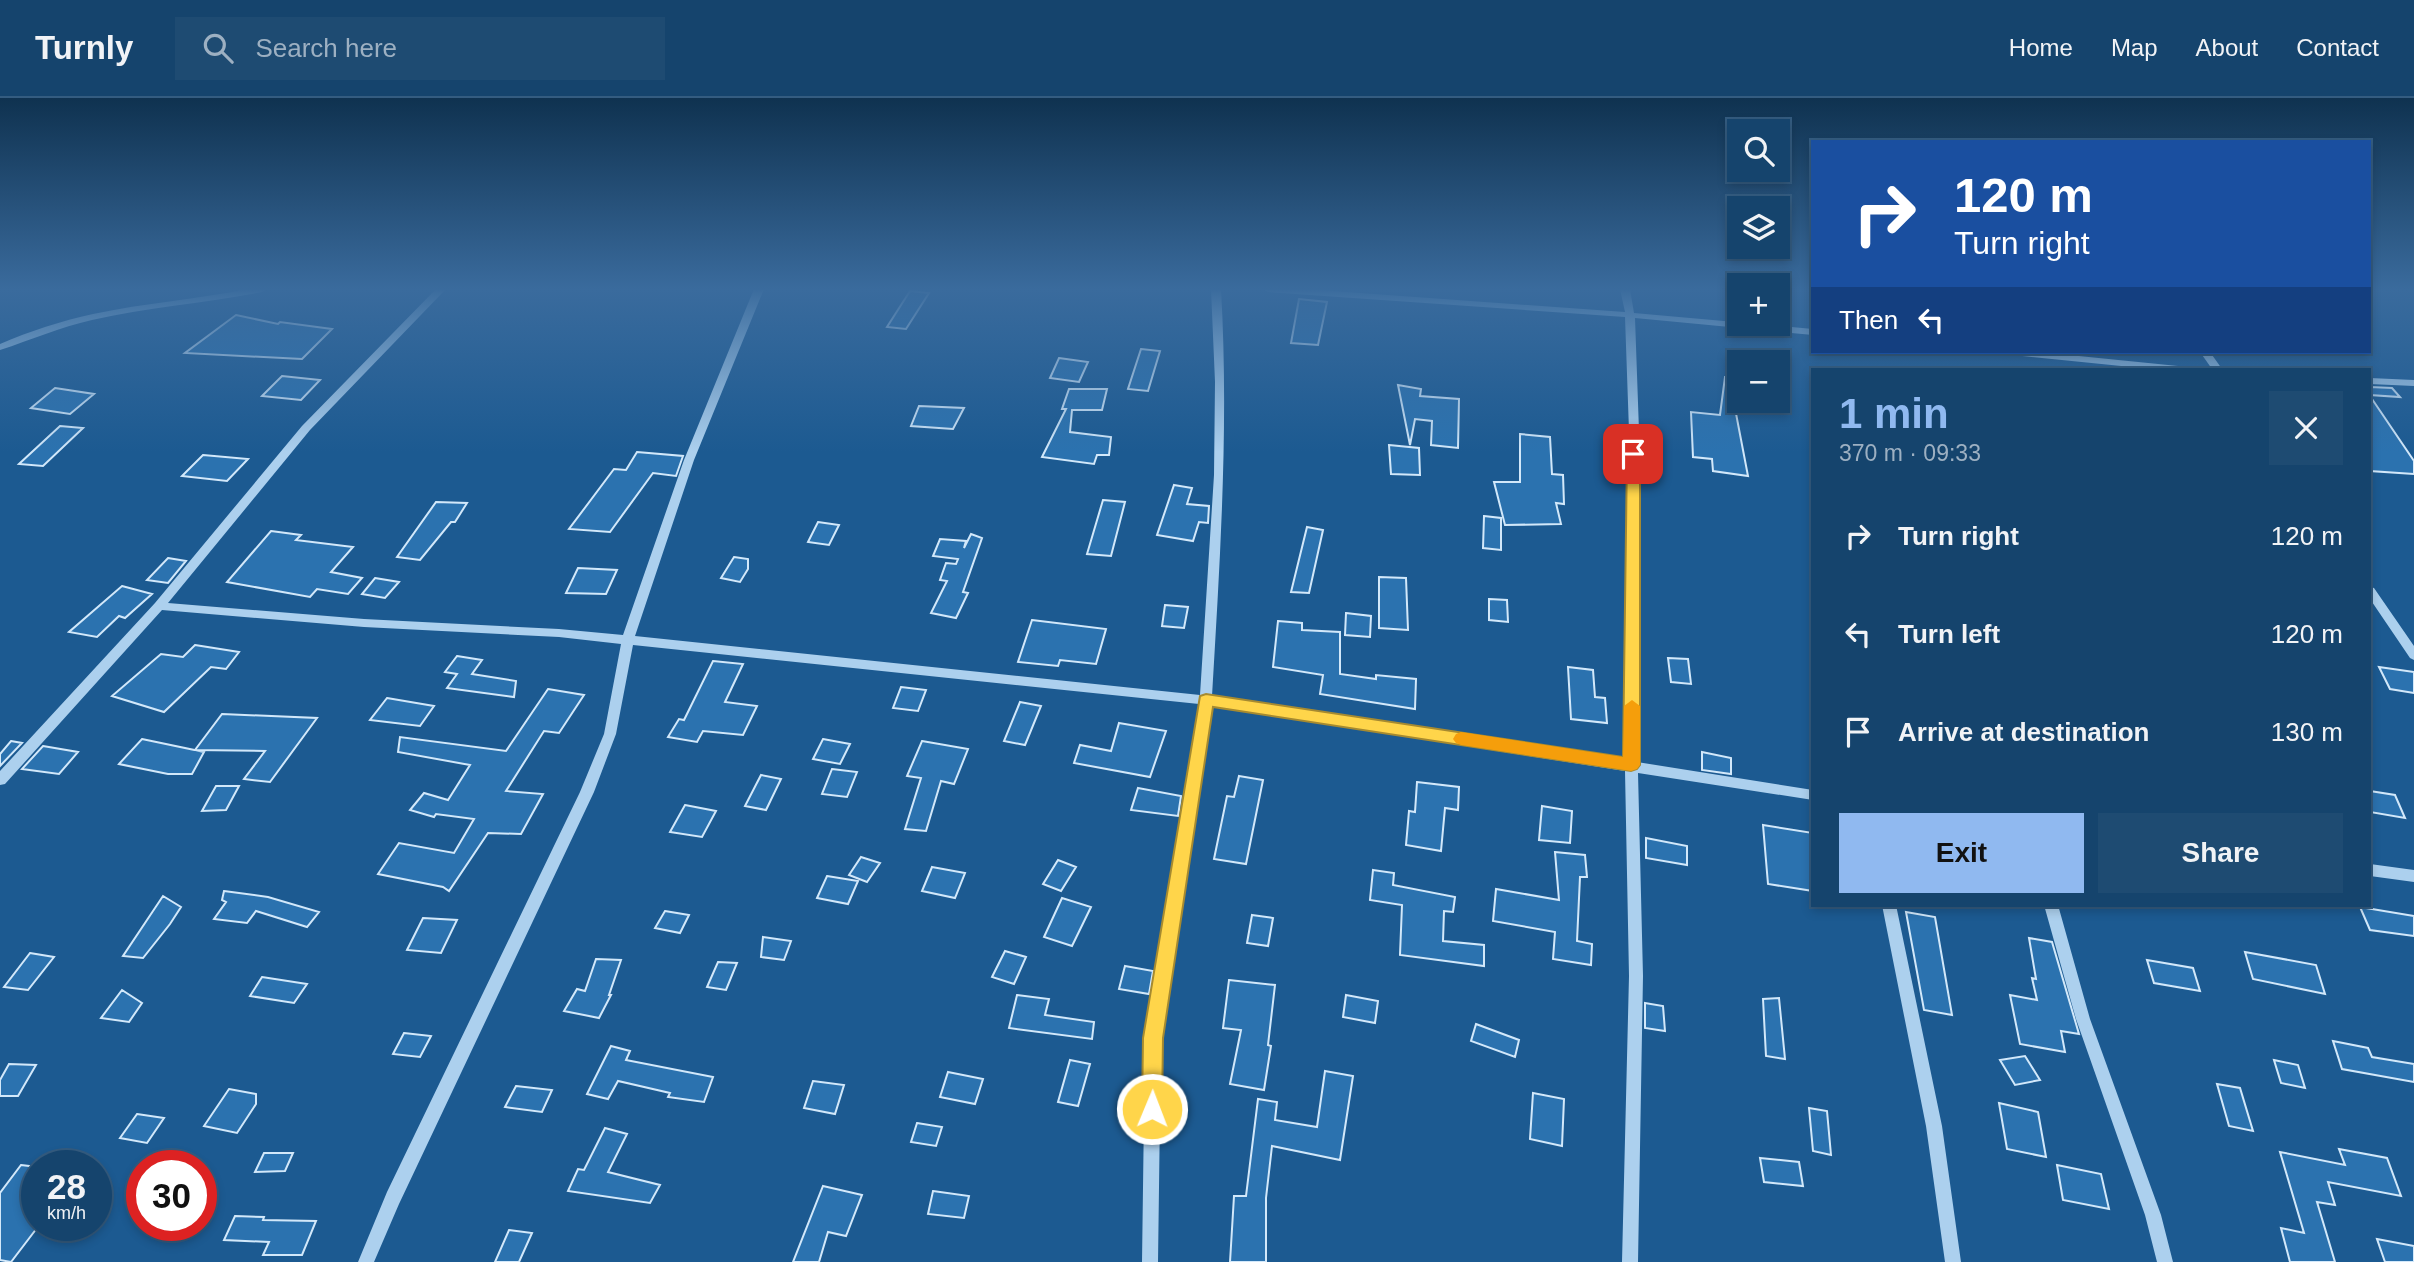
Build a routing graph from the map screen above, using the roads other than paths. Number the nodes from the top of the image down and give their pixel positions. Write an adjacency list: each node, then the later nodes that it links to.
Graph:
1 (388, 343): 10 (street)
2 (737, 343): 11 (street)
3 (1218, 343): 13 (street)
4 (1631, 343): 14 (street)
5 (2032, 354): 6 (street)
6 (2168, 368)
7 (2371, 381): 8 (street)
8 (2414, 383)
9 (2371, 592): 12 (street)
10 (159, 606): 11 (street); 15 (street)
11 (628, 639): 13 (street); 21 (street)
12 (2414, 655)
13 (1206, 700): 14 (street); 22 (street)
14 (1631, 765): 16 (street); 23 (street)
15 (0, 780)
16 (1811, 795)
17 (2371, 870): 18 (street)
18 (2414, 876)
19 (1889, 907): 24 (street)
20 (2053, 907): 25 (street)
21 (366, 1262)
22 (1150, 1262)
23 (1630, 1262)
24 (1953, 1262)
25 (2165, 1262)

